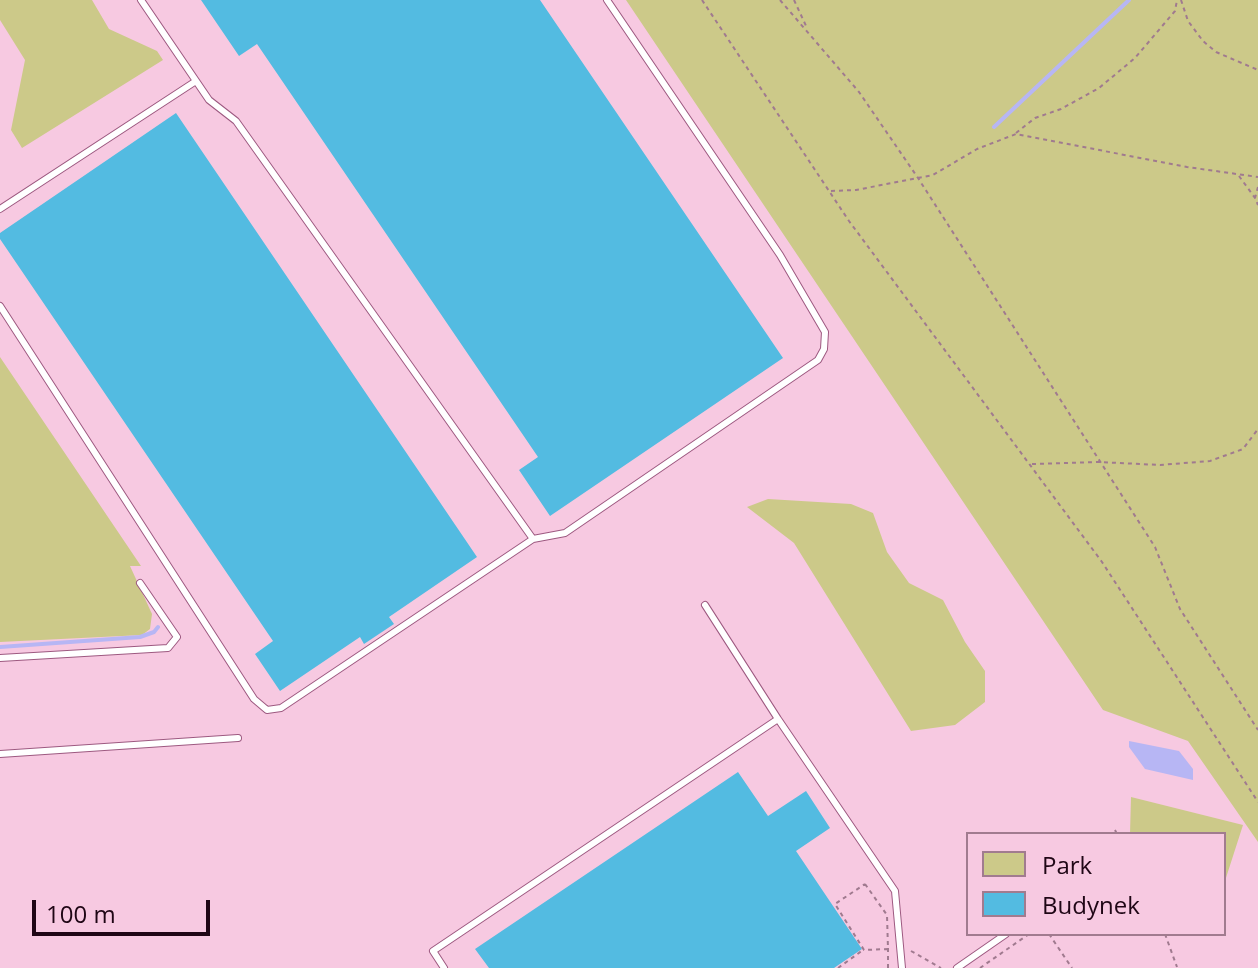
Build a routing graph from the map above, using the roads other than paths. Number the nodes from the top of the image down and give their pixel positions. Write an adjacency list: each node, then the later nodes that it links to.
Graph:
1 (141, 0): 3 (lane)
2 (607, 0): 6 (lane)
3 (196, 81): 4 (lane); 6 (lane)
4 (0, 209)
5 (0, 306): 6 (lane)
6 (533, 539)
7 (140, 583): 9 (lane)
8 (705, 605): 10 (lane)
9 (0, 658)
10 (778, 719): 14 (lane); 15 (lane)
11 (238, 738): 12 (lane)
12 (0, 754)
13 (1003, 936): 16 (lane)
14 (444, 968)
15 (902, 968)
16 (957, 968)

